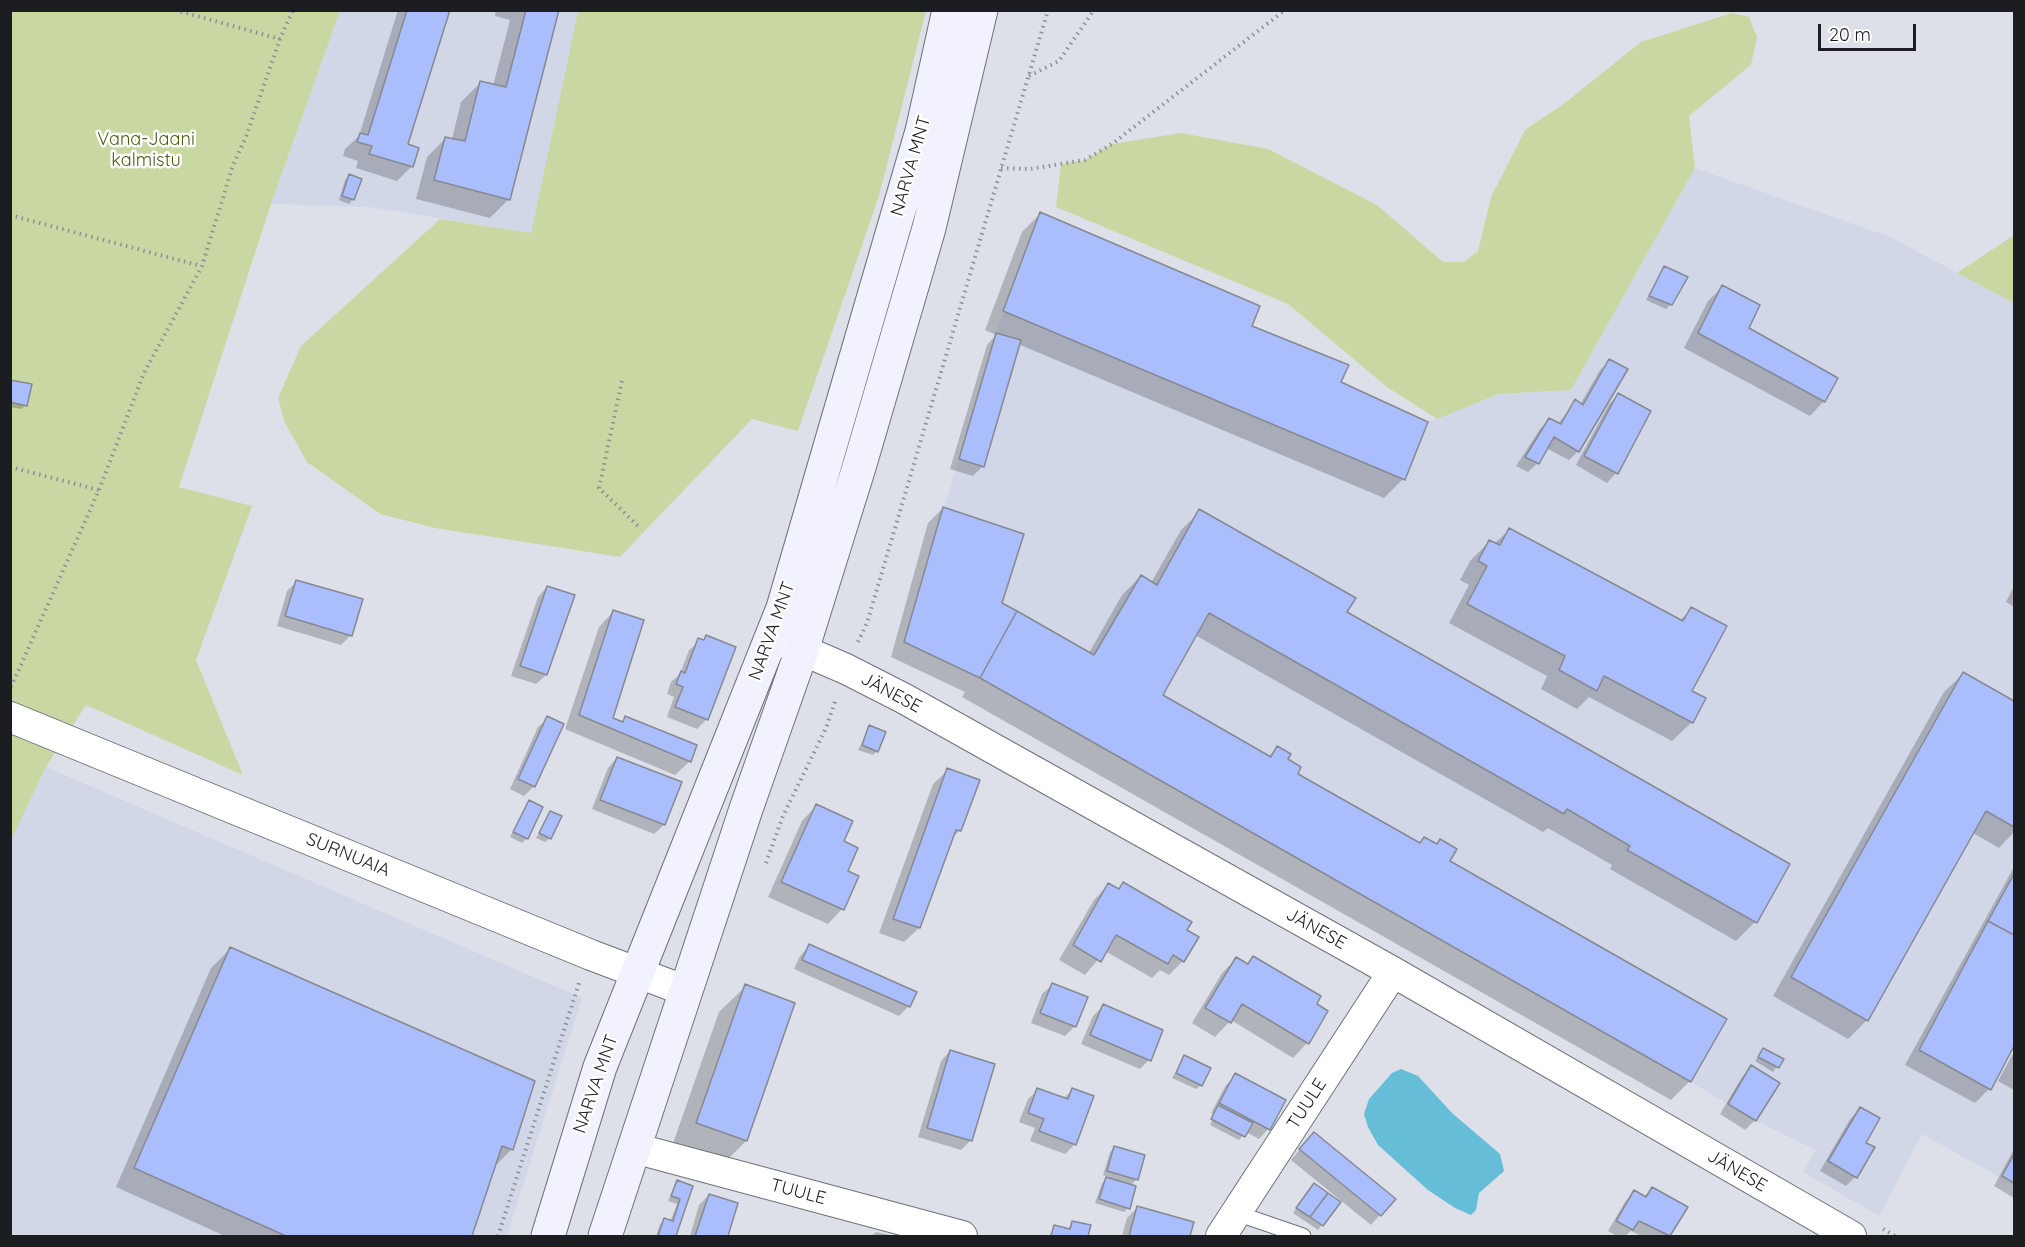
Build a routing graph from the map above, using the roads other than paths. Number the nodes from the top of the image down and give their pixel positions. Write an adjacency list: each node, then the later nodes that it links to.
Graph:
1 (949, 10): 3 (main road, NARVA MNT)
2 (981, 10): 4 (main road, NARVA MNT)
3 (772, 637): 4 (street, JÄNESE); 7 (main road, NARVA MNT)
4 (802, 650): 6 (street, JÄNESE); 8 (main road, NARVA MNT)
5 (10, 717): 7 (street, SURNUAIA)
6 (1393, 972): 10 (street, TUULE); 15 (street, JÄNESE)
7 (636, 973): 8 (street, SURNUAIA); 11 (main road, NARVA MNT)
8 (686, 991): 9 (main road, NARVA MNT)
9 (634, 1148): 12 (main road, NARVA MNT); 13 (street, TUULE)
10 (1228, 1225): 14 (lane)
11 (548, 1236)
12 (605, 1236)
13 (962, 1236)
14 (1303, 1236)
15 (1851, 1236)

